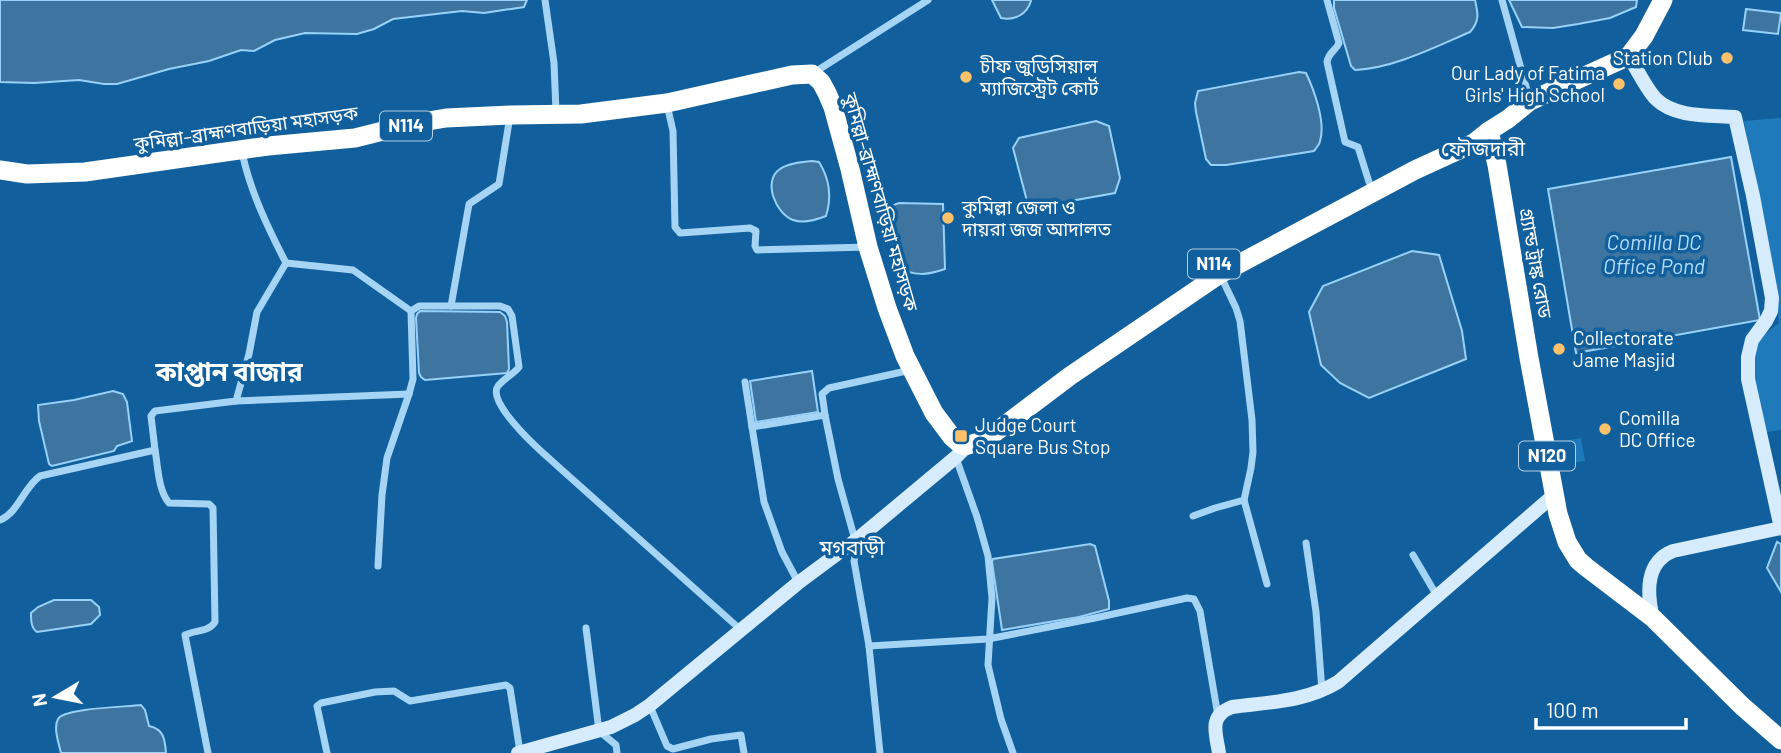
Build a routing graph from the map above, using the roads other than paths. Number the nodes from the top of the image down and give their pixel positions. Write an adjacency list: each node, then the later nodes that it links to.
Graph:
1 (545, 0): 11 (street)
2 (929, 0): 7 (street)
3 (1327, 0): 15 (street)
4 (1502, 0): 8 (street)
5 (1663, 0): 6 (highway)
6 (1629, 56): 8 (highway); 33 (street)
7 (812, 74): 9 (highway, কুমিল্লা–ব্রাহ্মণবাড়িয়া মহাসড়ক / N114); 16 (highway, কুমিল্লা–ব্রাহ্মণবাড়িয়া মহাসড়ক)
8 (1530, 101): 12 (highway)
9 (667, 103): 11 (highway, কুমিল্লা–ব্রাহ্মণবাড়িয়া মহাসড়ক / N114); 16 (street)
10 (511, 115): 11 (highway, কুমিল্লা–ব্রাহ্মণবাড়িয়া মহাসড়ক / N114); 13 (highway, কুমিল্লা–ব্রাহ্মণবাড়িয়া মহাসড়ক / N114); 19 (street)
11 (556, 115)
12 (1489, 131): 15 (highway, N114); 18 (highway, N114); 29 (highway, গ্র্যান্ড ট্রাঙ্ক রোড / N120)
13 (241, 150): 14 (highway, কুমিল্লা–ব্রাহ্মণবাড়িয়া মহাসড়ক / N114); 17 (street)
14 (0, 170)
15 (1369, 182): 18 (highway, N114)
16 (868, 247): 21 (highway, কুমিল্লা–ব্রাহ্মণবাড়িয়া মহাসড়ক)
17 (286, 264): 20 (street); 24 (street)
18 (1217, 269): 28 (highway, N114); 30 (street)
19 (450, 306): 20 (street); 45 (street)
20 (411, 311): 23 (street)
21 (911, 369): 25 (street); 28 (highway, কুমিল্লা–ব্রাহ্মণবাড়িয়া মহাসড়ক)
22 (745, 382): 26 (street)
23 (409, 394): 24 (street); 39 (street)
24 (236, 401): 27 (street)
25 (825, 415): 26 (street); 34 (street)
26 (752, 426): 40 (street)
27 (155, 450): 32 (street); 54 (street)
28 (962, 451): 34 (street); 46 (street)
29 (1554, 495): 42 (street); 43 (highway, গ্র্যান্ড ট্রাঙ্ক রোড / N120)
30 (1244, 500): 31 (street); 41 (street)
31 (1193, 516)
32 (0, 520)
33 (1781, 528): 43 (street)
34 (857, 538): 36 (street); 38 (street)
35 (1306, 543): 48 (street)
36 (835, 555): 38 (street); 40 (street)
37 (1413, 555): 42 (street)
38 (854, 561): 47 (street)
39 (378, 566)
40 (798, 583): 45 (street)
41 (1267, 584)
42 (1437, 596): 48 (street)
43 (1653, 618): 52 (highway, গ্র্যান্ড ট্রাঙ্ক রোড / N120)
44 (586, 628): 51 (street)
45 (741, 629): 49 (street)
46 (988, 639): 47 (street); 50 (street); 59 (street)
47 (869, 646): 58 (street)
48 (1322, 691): 50 (street)
49 (650, 705): 51 (street); 57 (street)
50 (1218, 716): 60 (street)
51 (599, 731): 53 (street); 56 (street)
52 (1781, 740)
53 (519, 752): 55 (street)
54 (208, 753)
55 (327, 753)
56 (617, 753)
57 (744, 753)
58 (880, 753)
59 (1013, 753)
60 (1219, 753)

